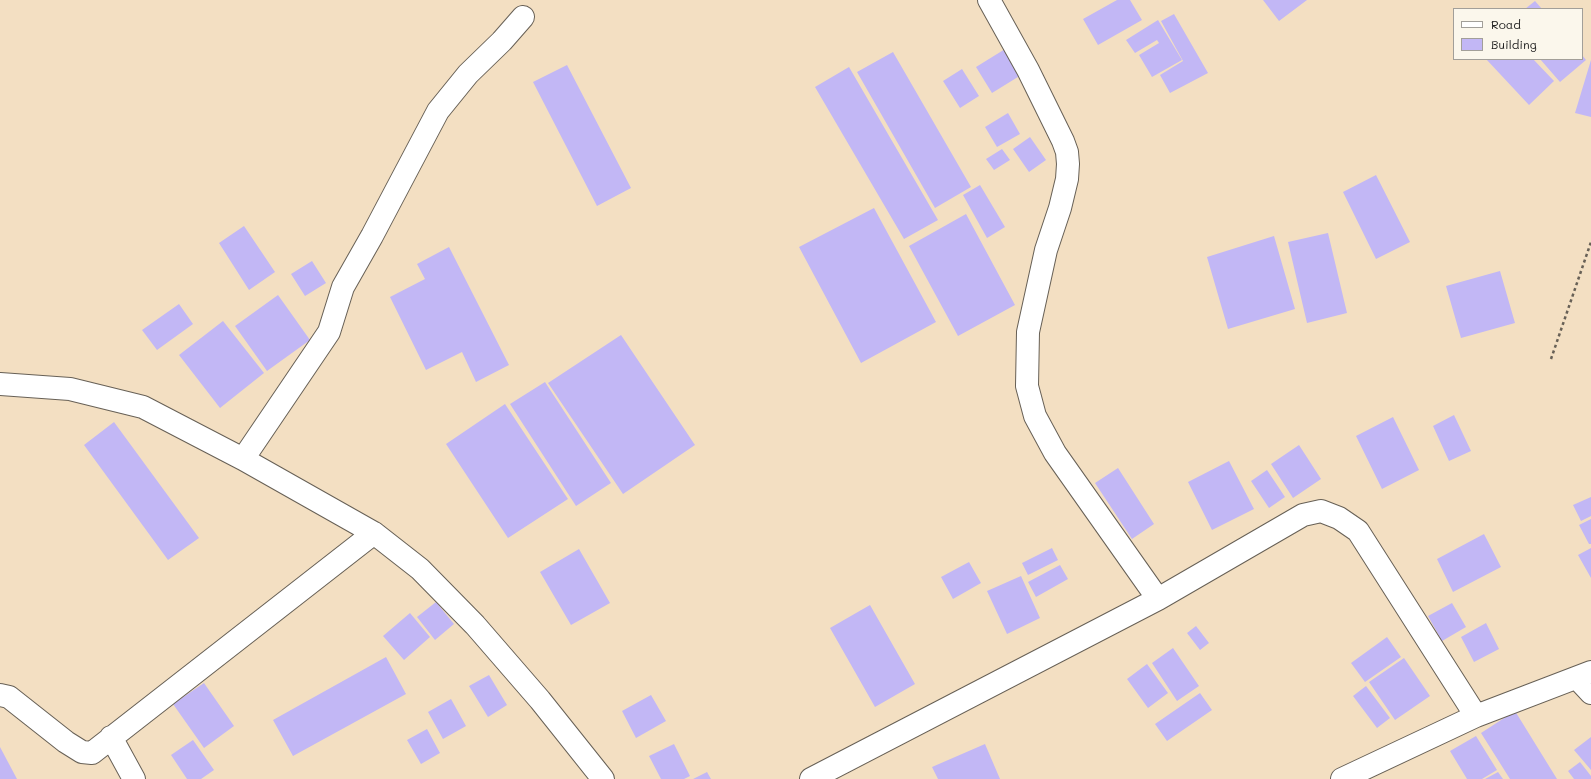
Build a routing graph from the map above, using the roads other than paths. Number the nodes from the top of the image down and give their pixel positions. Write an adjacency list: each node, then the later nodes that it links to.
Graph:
1 (989, 0): 6 (street)
2 (523, 16): 4 (street)
3 (0, 384): 4 (street)
4 (243, 459): 5 (street)
5 (374, 533): 10 (street); 12 (street)
6 (1158, 599): 9 (street); 13 (street)
7 (1586, 681): 9 (street)
8 (0, 695): 10 (street)
9 (1476, 716): 14 (street)
10 (112, 737): 11 (street)
11 (134, 779)
12 (603, 779)
13 (811, 779)
14 (1342, 779)

